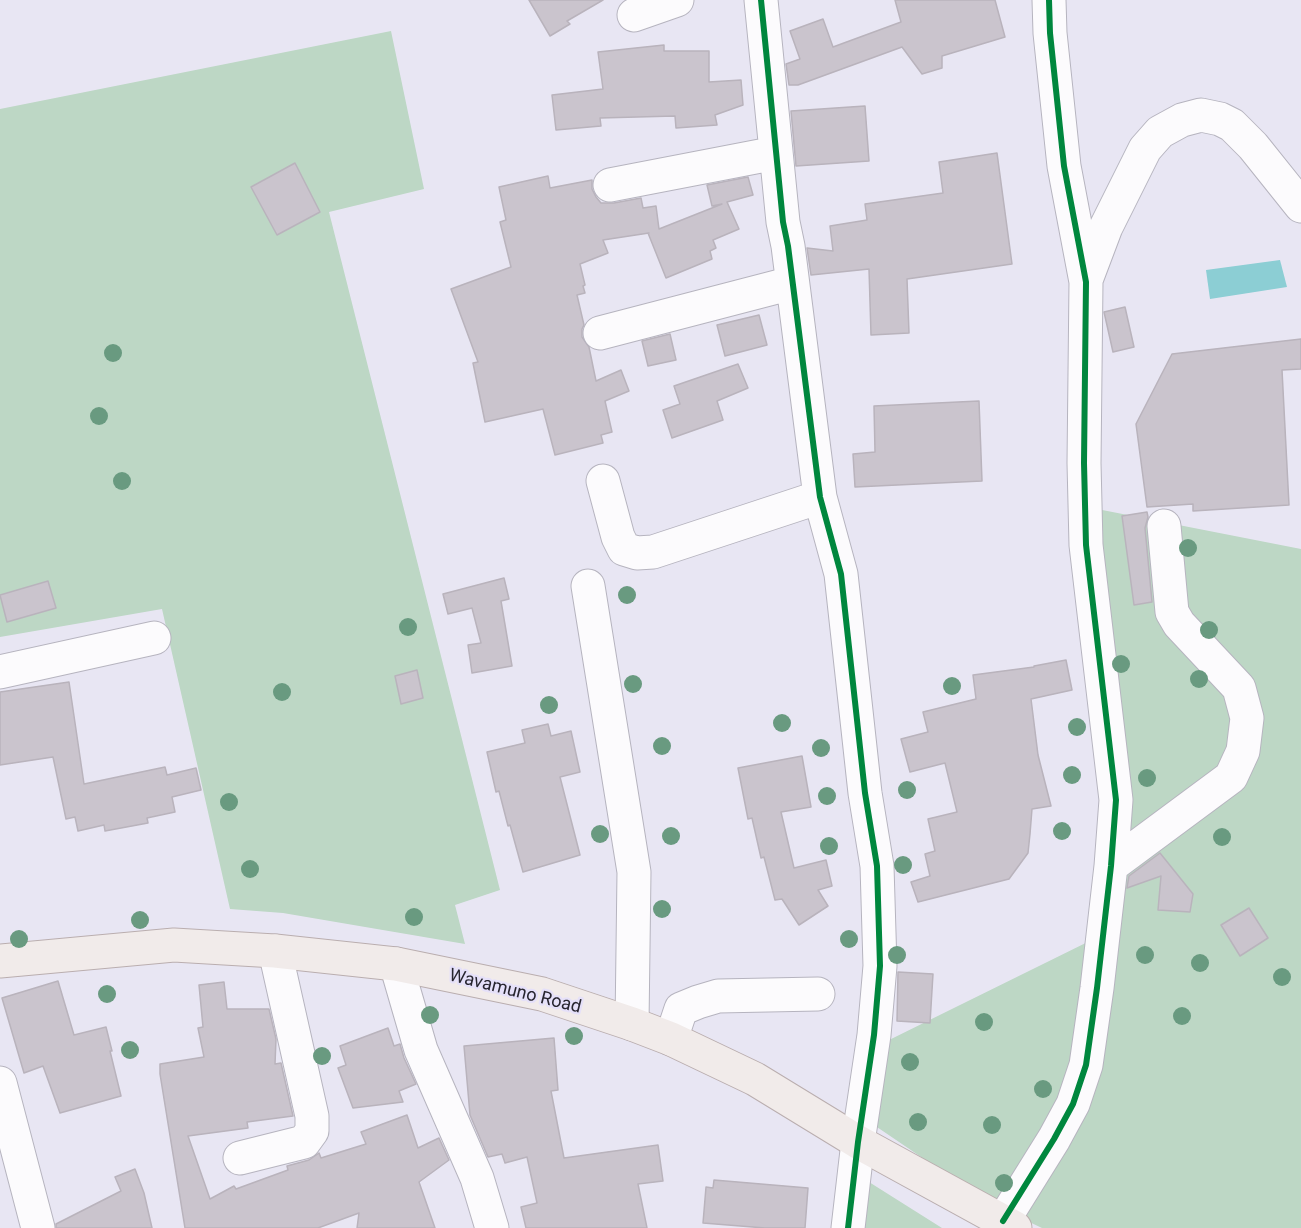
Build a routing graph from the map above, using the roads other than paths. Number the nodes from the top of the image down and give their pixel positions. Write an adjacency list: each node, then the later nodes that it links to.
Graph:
1 (761, 0): 5 (street)
2 (1049, 0): 8 (street)
3 (671, 1): 4 (street)
4 (634, 15)
5 (776, 153): 6 (street); 9 (street)
6 (609, 185)
7 (1301, 206): 8 (street)
8 (1086, 282): 17 (street)
9 (792, 283): 10 (street); 12 (street)
10 (600, 333)
11 (603, 481): 12 (street)
12 (820, 497): 25 (street)
13 (1164, 526): 17 (street)
14 (588, 586): 22 (street)
15 (154, 638): 16 (street)
16 (0, 672)
17 (1111, 866): 27 (street)
18 (275, 951): 19 (main road, Wavamuno Road); 20 (main road, Wavamuno Road); 26 (street)
19 (1, 956)
20 (396, 964): 22 (main road, Wavamuno Road); 29 (street)
21 (818, 994): 23 (street)
22 (632, 1024): 23 (main road, Wavamuno Road)
23 (671, 1040): 25 (main road, Wavamuno Road)
24 (0, 1083): 28 (street)
25 (858, 1142): 27 (main road, Wavamuno Road); 30 (street)
26 (240, 1158)
27 (1009, 1225)
28 (38, 1228)
29 (492, 1228)
30 (848, 1228)

